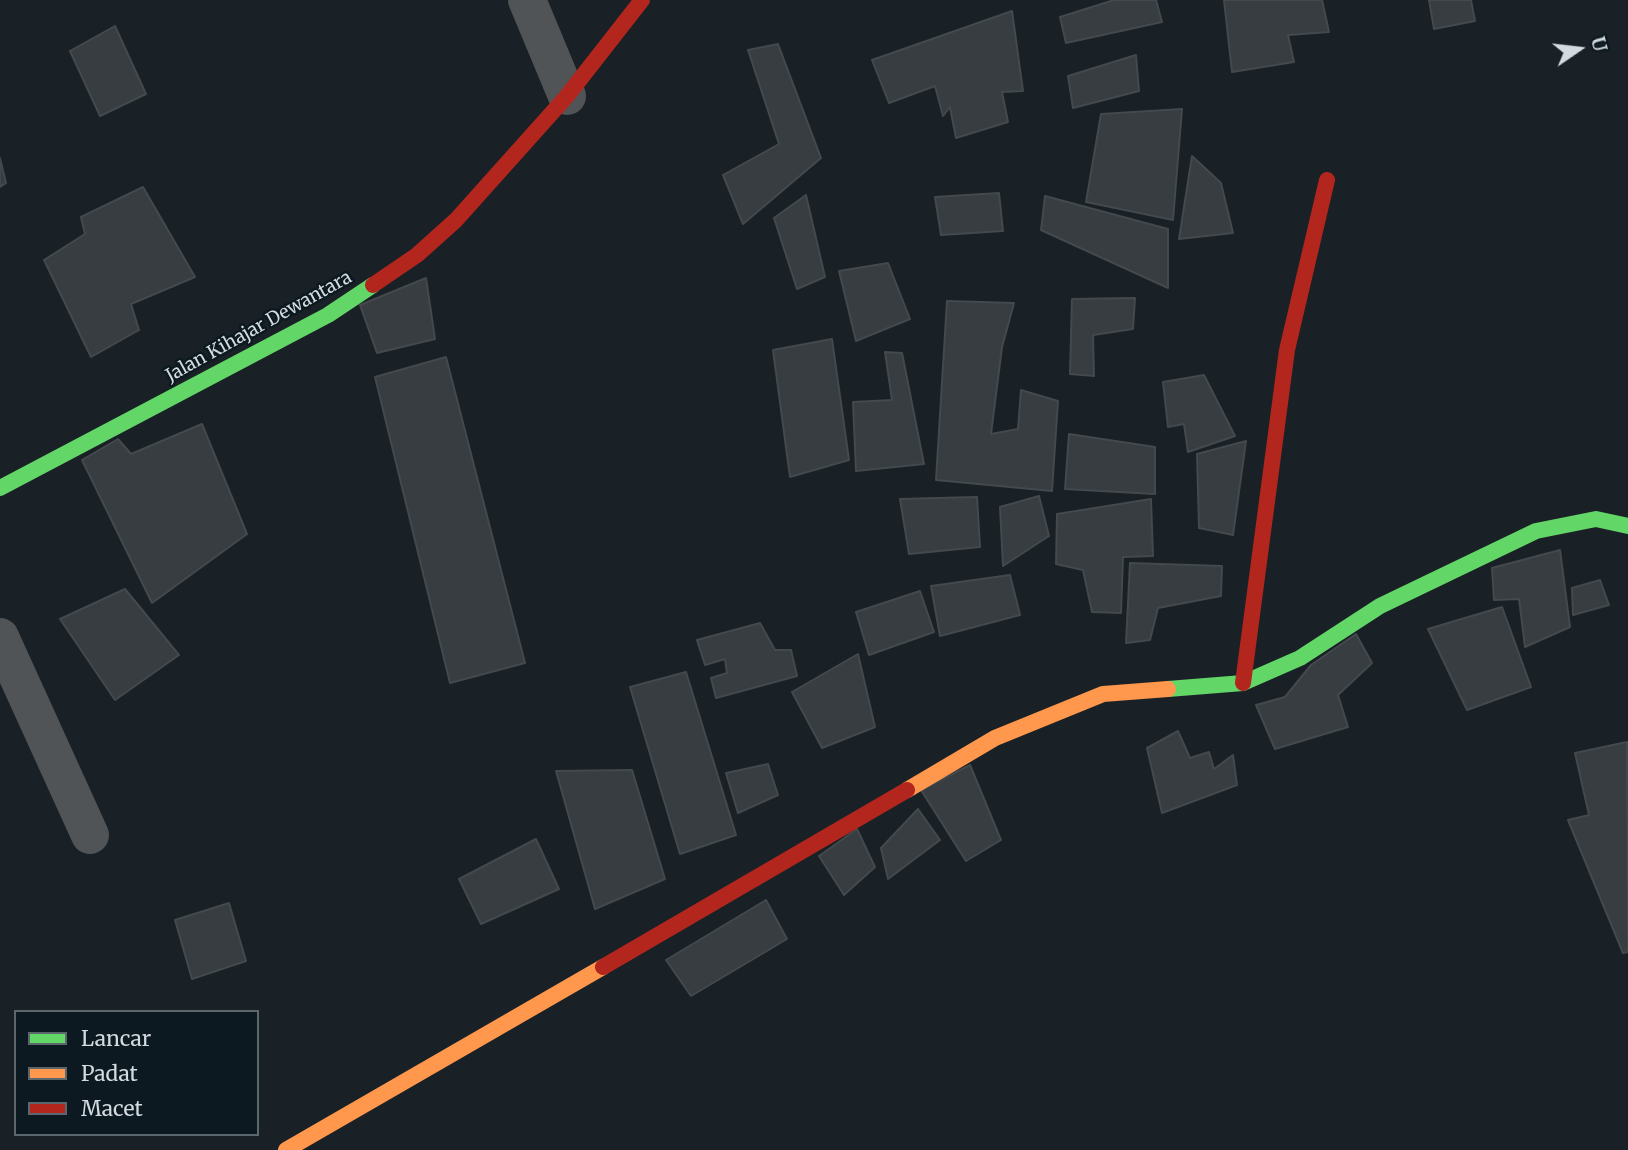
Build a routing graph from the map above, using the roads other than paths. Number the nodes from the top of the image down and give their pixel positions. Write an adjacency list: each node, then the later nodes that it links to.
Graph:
1 (527, 0): 3 (street)
2 (642, 0): 3 (street, Jalan Kihajar Dewantara)
3 (566, 96): 5 (street, Jalan Kihajar Dewantara)
4 (1327, 180): 8 (street)
5 (0, 488)
6 (1628, 526): 8 (street)
7 (0, 636): 9 (street)
8 (1243, 684): 10 (street)
9 (90, 835)
10 (286, 1150)

